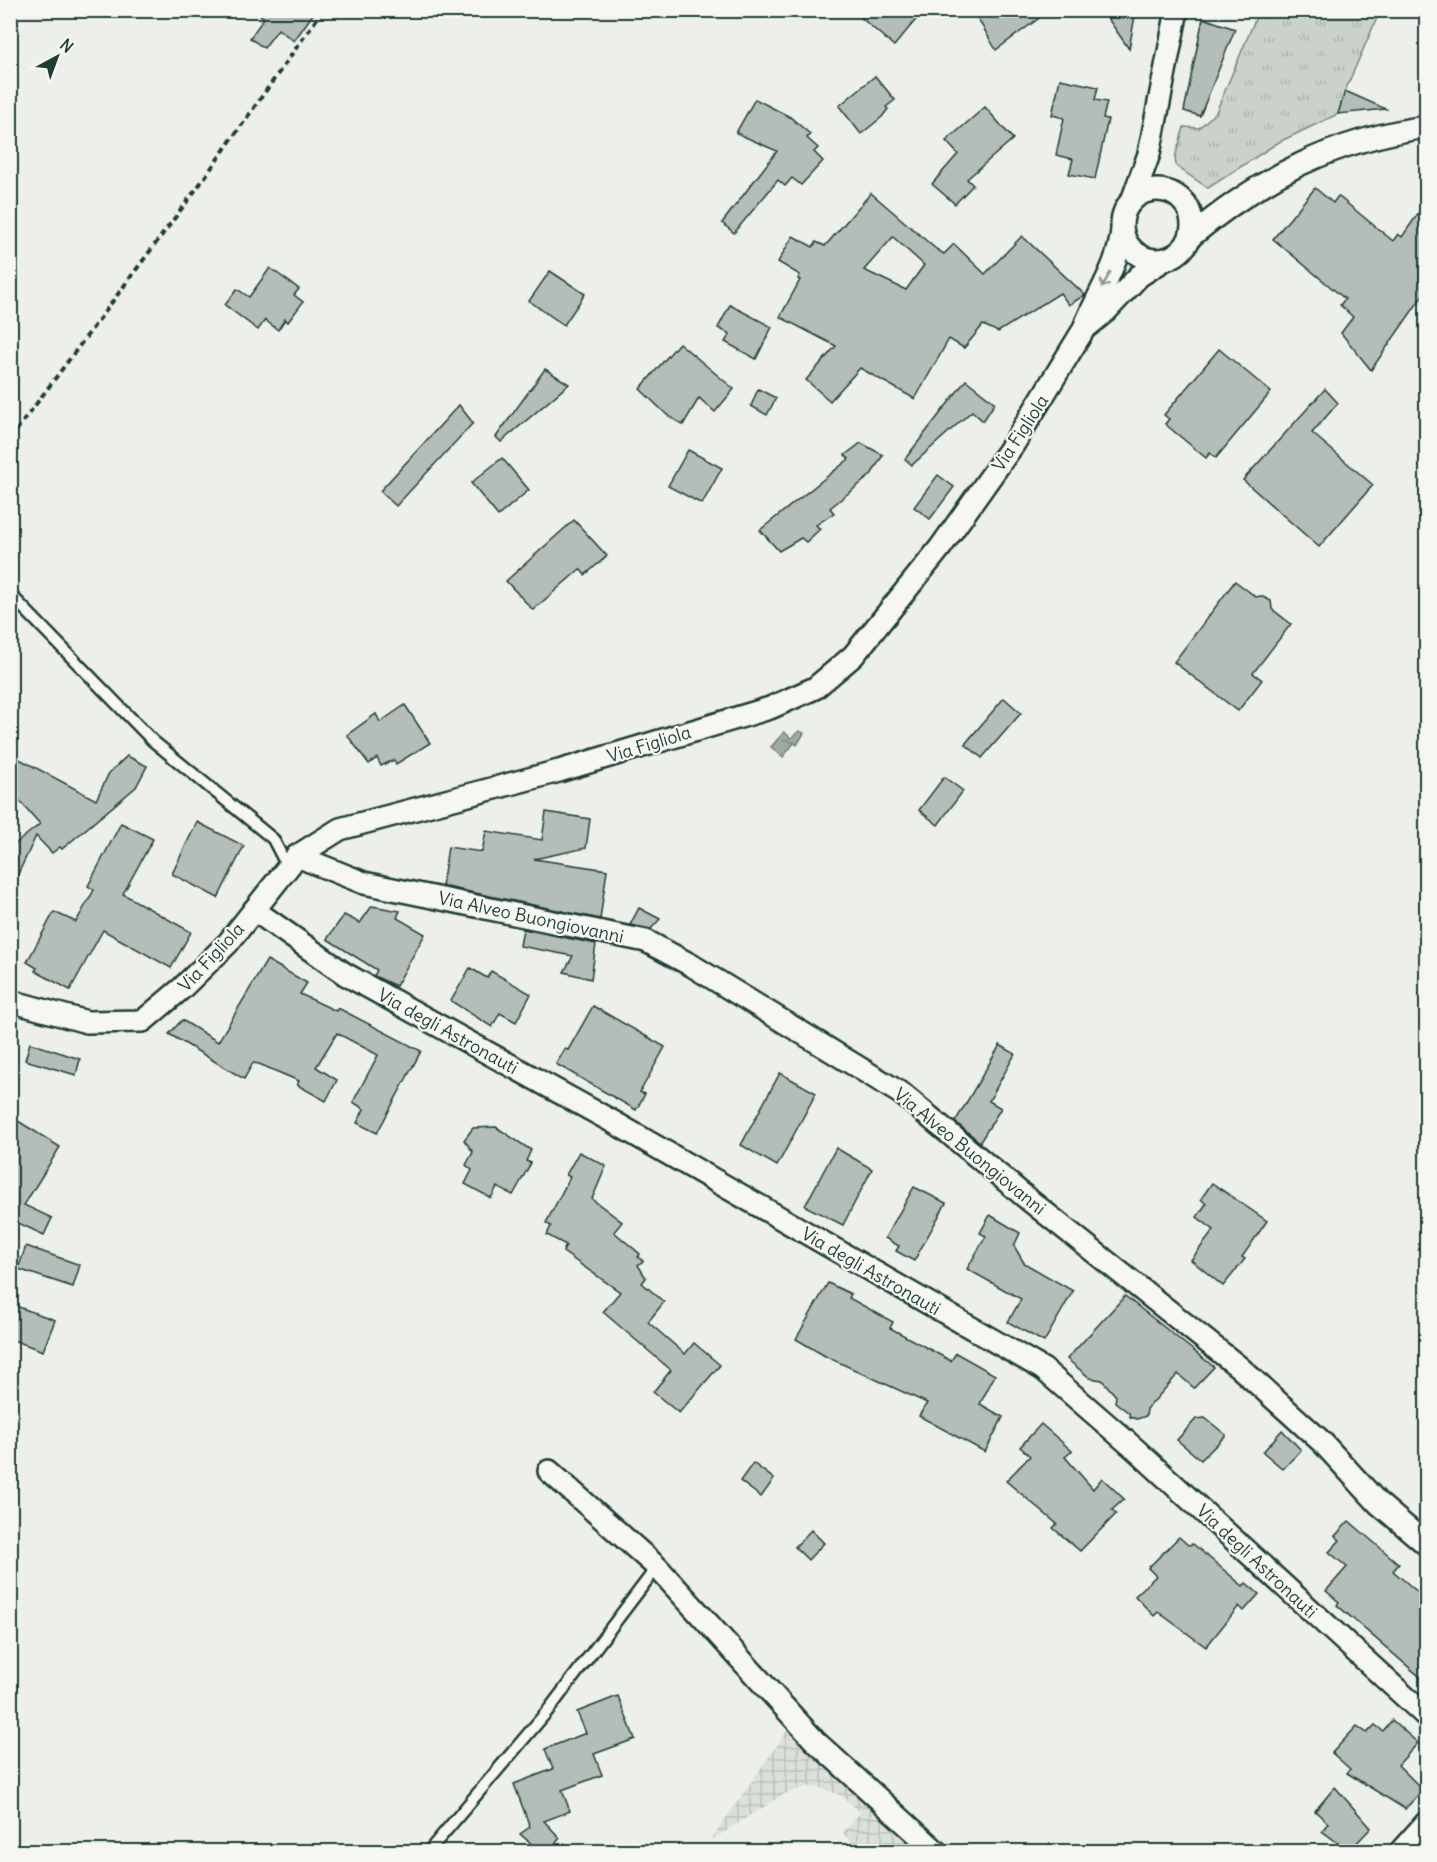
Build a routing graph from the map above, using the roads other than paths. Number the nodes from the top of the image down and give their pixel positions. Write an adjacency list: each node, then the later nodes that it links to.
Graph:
1 (1177, 10): 3 (street)
2 (1426, 128): 7 (street)
3 (1149, 154): 4 (street); 5 (street)
4 (1165, 191): 5 (street); 6 (street)
5 (1133, 198): 8 (street)
6 (1185, 203): 7 (street); 9 (street)
7 (1229, 205): 9 (street)
8 (1122, 229): 10 (street); 11 (street, one-way to 11)
9 (1190, 237): 10 (street)
10 (1164, 260): 11 (street, Via Figliola)
11 (1084, 329): 13 (street, Via Figliola)
12 (10, 594): 13 (lane)
13 (292, 862): 14 (street, Via Figliola); 17 (street, Via Alveo Buongiovanni)
14 (254, 910): 15 (street, Via Figliola); 19 (street, Via degli Astronauti)
15 (10, 1001)
16 (549, 1471): 18 (street)
17 (1426, 1544)
18 (657, 1567): 21 (lane); 22 (street)
19 (1426, 1716)
20 (1426, 1823): 23 (street)
21 (428, 1851)
22 (937, 1851)
23 (1400, 1851)

